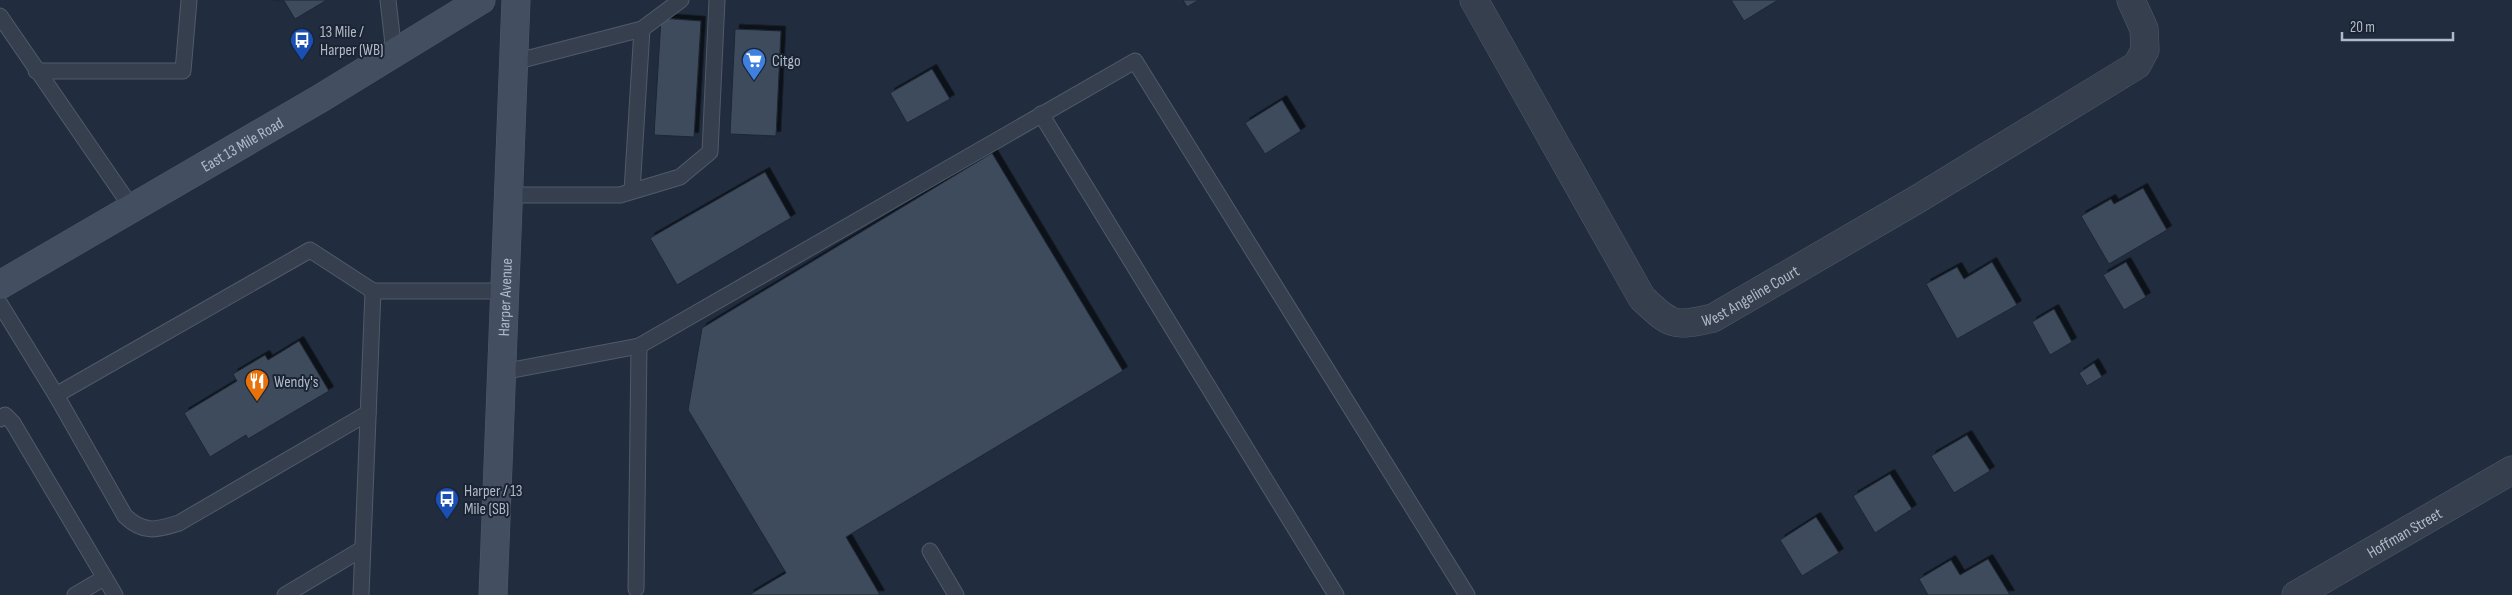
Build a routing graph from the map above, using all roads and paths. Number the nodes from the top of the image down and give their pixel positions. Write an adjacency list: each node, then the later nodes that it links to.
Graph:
1 (189, 0): 13 (lane)
2 (388, 0): 11 (lane)
3 (481, 0): 11 (main road, East 13 Mile Road)
4 (516, 0): 12 (main road, Harper Avenue)
5 (681, 0): 10 (lane)
6 (717, 0): 15 (lane)
7 (1474, 0): 8 (street, West Angeline Court)
8 (2131, 0)
9 (0, 16): 13 (lane)
10 (642, 29): 12 (lane); 15 (lane)
11 (394, 53): 17 (main road, East 13 Mile Road)
12 (514, 62): 16 (main road, Harper Avenue)
13 (36, 71): 17 (lane)
14 (1041, 114): 22 (lane); 38 (lane); 39 (lane)
15 (632, 191): 16 (lane)
16 (510, 195): 20 (main road, Harper Avenue)
17 (132, 208): 18 (main road, East 13 Mile Road)
18 (0, 285)
19 (373, 291): 20 (lane); 24 (lane); 25 (lane)
20 (506, 291): 23 (main road, Harper Avenue)
21 (0, 304): 24 (lane)
22 (639, 346): 23 (lane); 31 (lane)
23 (502, 372): 36 (main road, Harper Avenue)
24 (56, 395): 25 (lane)
25 (368, 413): 28 (lane)
26 (0, 419): 30 (lane)
27 (2512, 470): 40 (street, Hoffman Street)
28 (362, 549): 34 (lane); 35 (lane)
29 (930, 551): 37 (lane)
30 (104, 578): 32 (lane); 33 (lane)
31 (636, 589)
32 (75, 595)
33 (115, 595)
34 (285, 595)
35 (360, 595)
36 (493, 595)
37 (956, 595)
38 (1336, 595)
39 (1467, 595)
40 (2296, 595)

